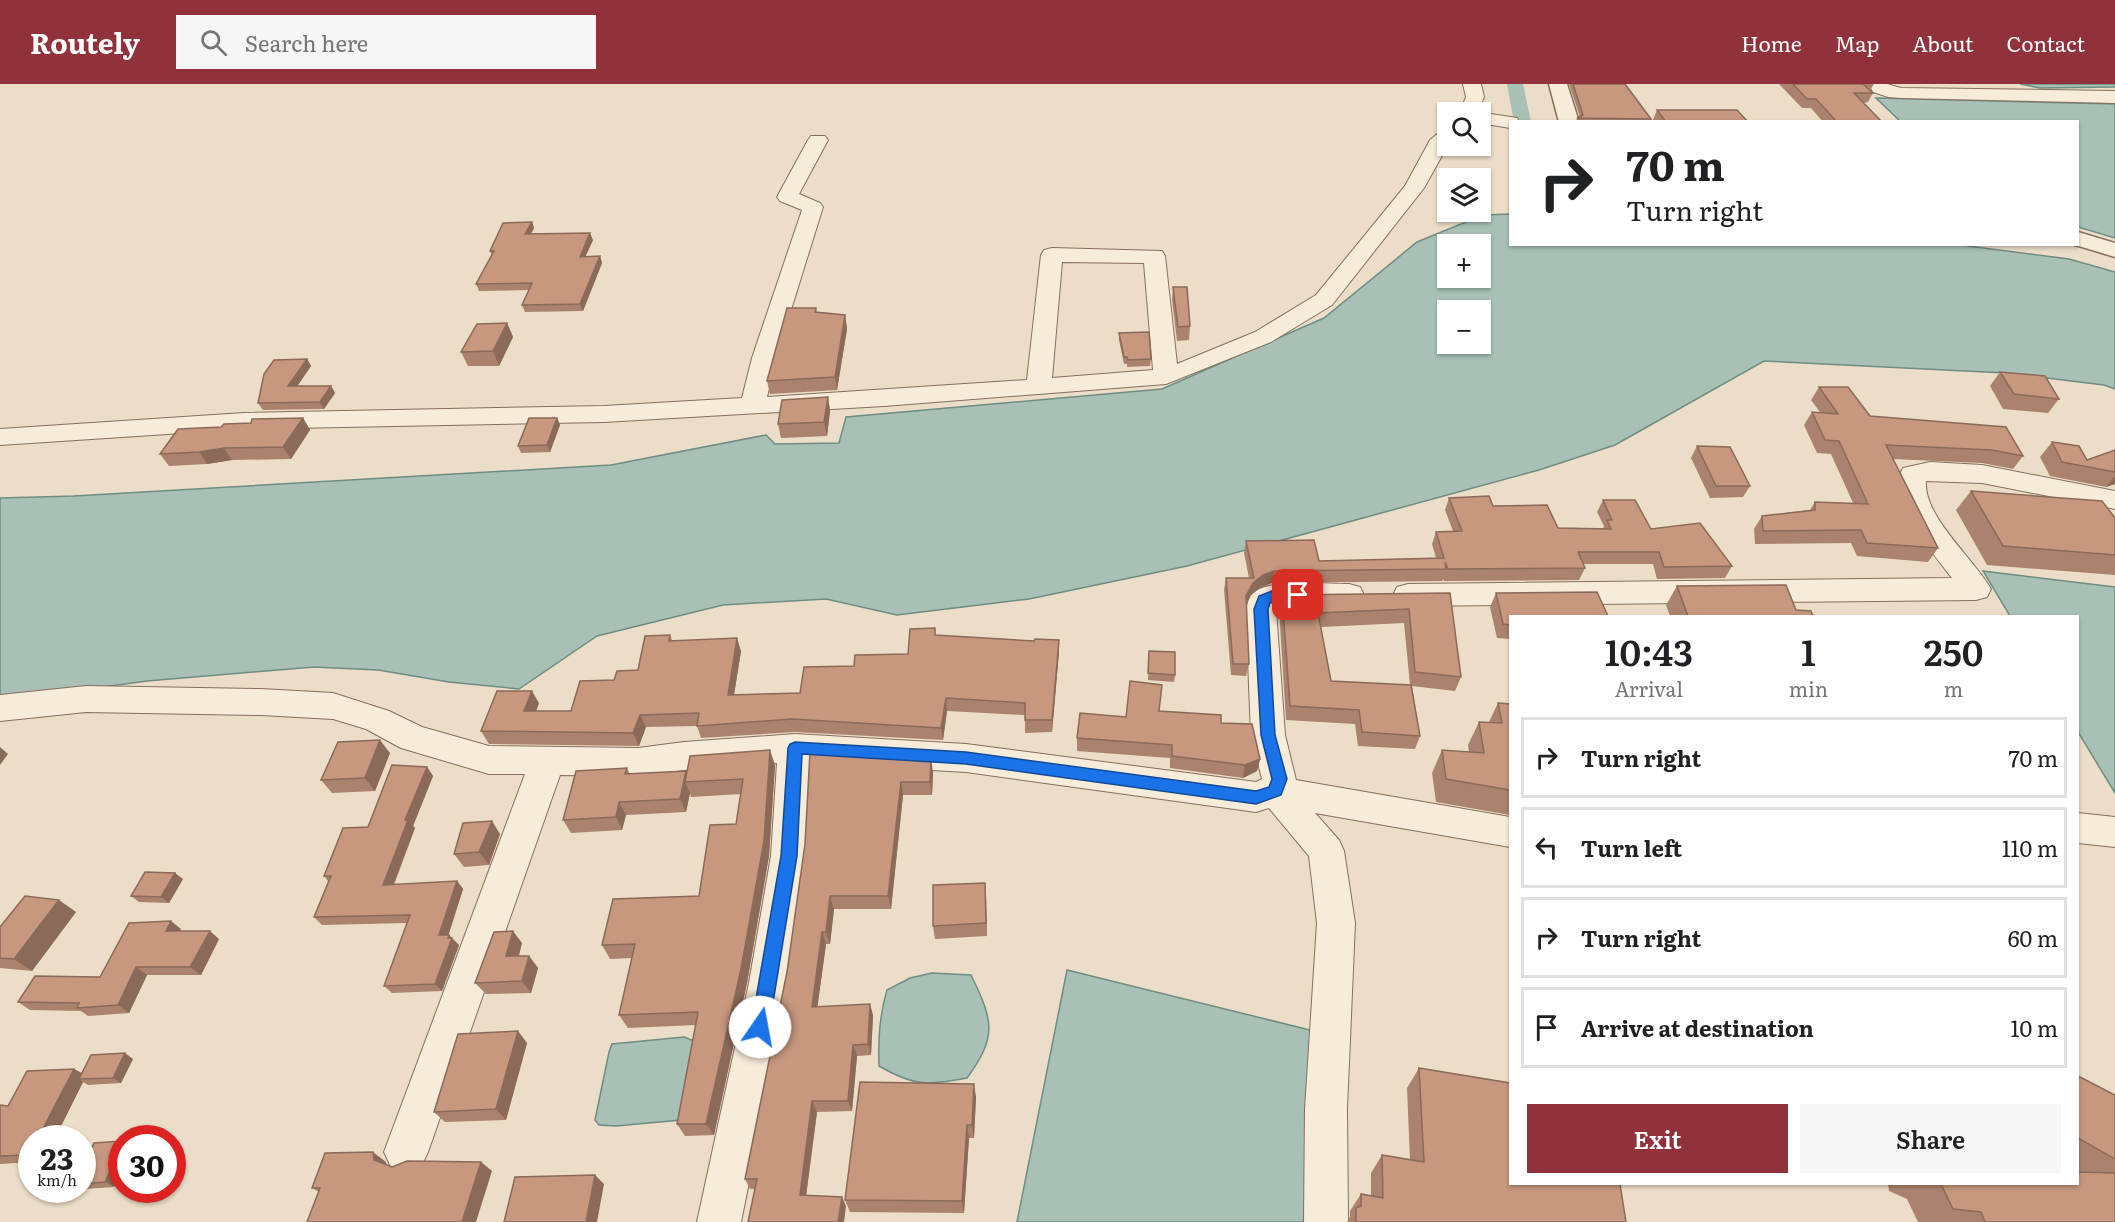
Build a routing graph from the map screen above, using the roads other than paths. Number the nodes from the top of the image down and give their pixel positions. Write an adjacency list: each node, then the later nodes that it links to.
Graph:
1 (1472, 84): 5 (street)
2 (1558, 84): 7 (street)
3 (1878, 84): 4 (street)
4 (2115, 97)
5 (1472, 102)
6 (1491, 119): 8 (street)
7 (1568, 120)
8 (1509, 122)
9 (818, 140): 15 (street)
10 (1437, 144): 13 (street)
11 (2079, 239): 12 (street)
12 (2115, 250)
13 (1166, 377): 14 (street); 14 (street)
14 (1039, 387): 15 (street)
15 (753, 404): 16 (street)
16 (0, 437)
17 (2115, 500): 21 (street)
18 (0, 708): 20 (street)
19 (795, 748): 20 (street); 21 (street); 26 (street)
20 (547, 762): 25 (street)
21 (1276, 790): 23 (street); 27 (street)
22 (2079, 828): 24 (street)
23 (1509, 832)
24 (2115, 832)
25 (406, 1152)
26 (719, 1222)
27 (1326, 1222)

